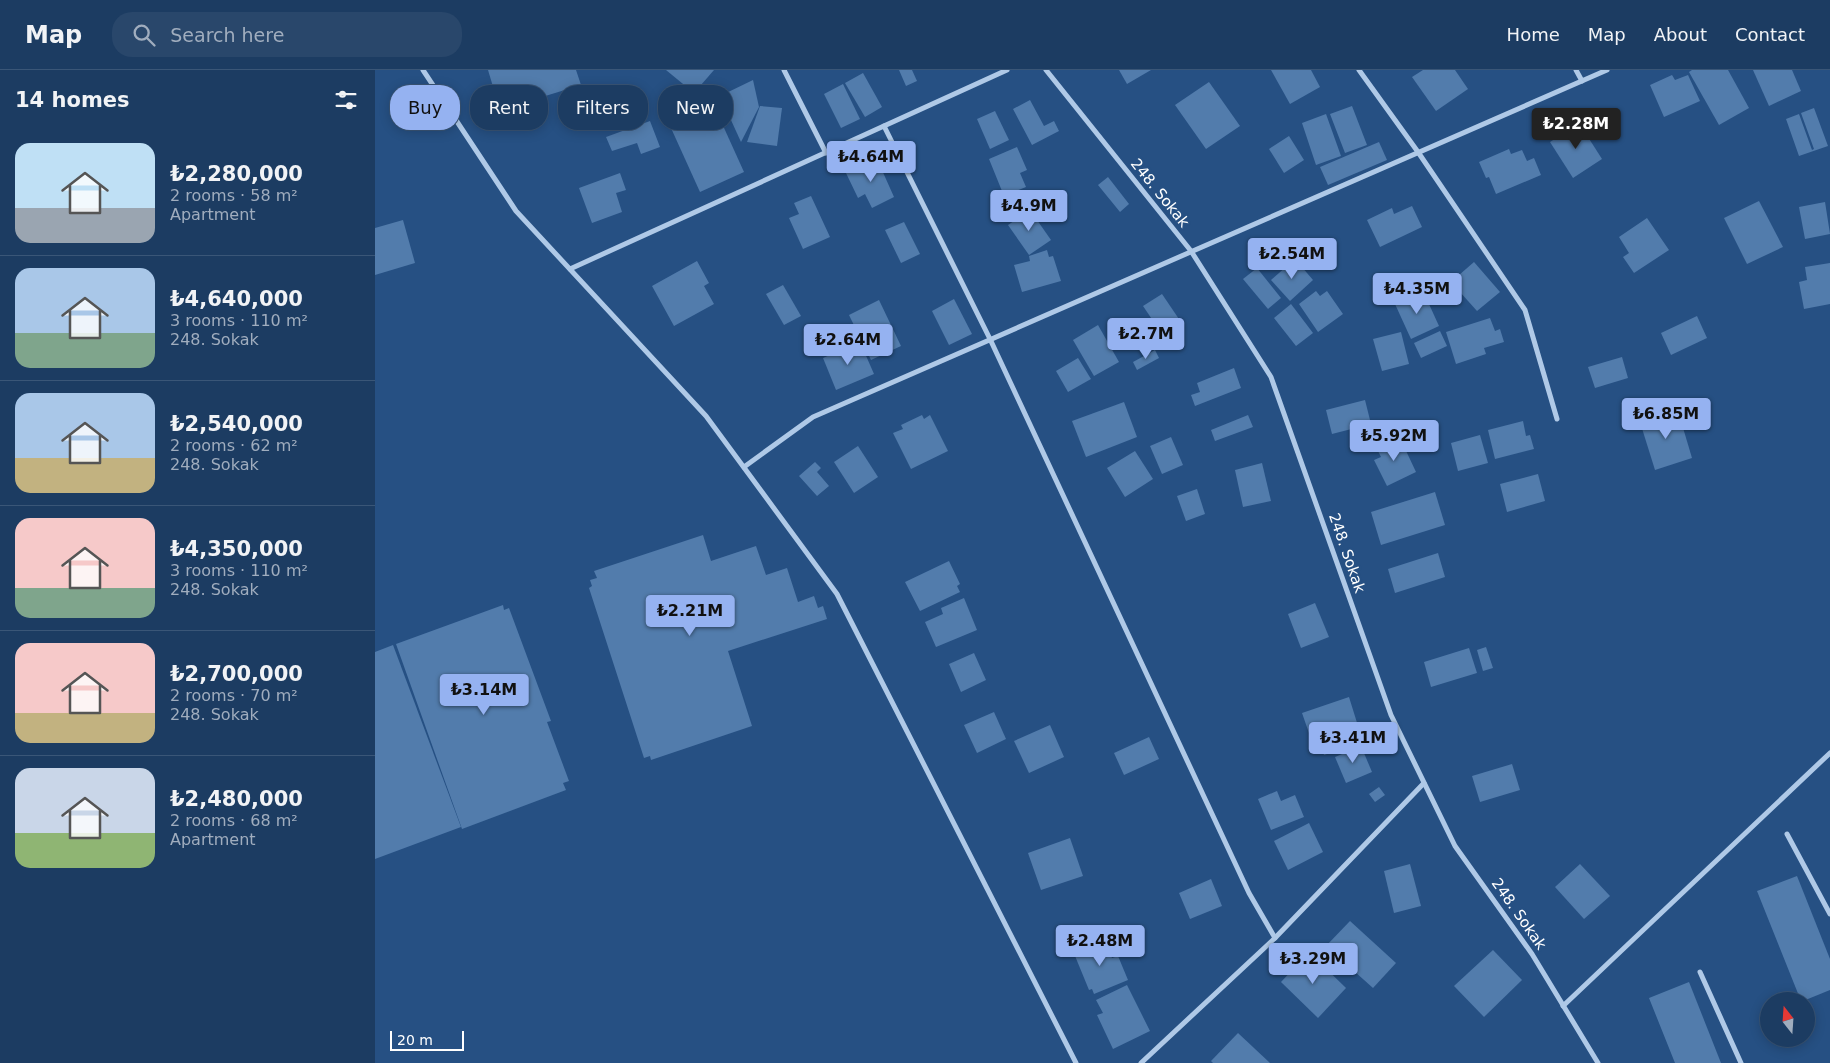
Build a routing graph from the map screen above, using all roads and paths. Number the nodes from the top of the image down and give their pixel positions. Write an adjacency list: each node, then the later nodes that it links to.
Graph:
1 (423, 70): 13 (street)
2 (785, 70): 11 (street)
3 (1007, 70): 9 (street)
4 (1046, 70): 12 (street, 248. Sokak)
5 (1359, 70): 10 (street)
6 (1576, 70): 8 (street)
7 (1607, 70): 8 (street)
8 (1582, 81): 10 (street)
9 (884, 126): 11 (street); 14 (street)
10 (1419, 152): 12 (street); 15 (street)
11 (826, 153): 13 (street)
12 (1191, 251): 14 (street); 18 (street, 248. Sokak)
13 (570, 269): 16 (street)
14 (990, 339): 16 (street); 21 (street)
15 (1557, 419)
16 (744, 467): 24 (street)
17 (1830, 753): 23 (street)
18 (1424, 783): 21 (street); 23 (street, 248. Sokak)
19 (1787, 834): 20 (street)
20 (1830, 914)
21 (1275, 938): 25 (street)
22 (1700, 972): 27 (street)
23 (1563, 1006): 26 (street, 248. Sokak)
24 (1076, 1063)
25 (1141, 1063)
26 (1598, 1063)
27 (1741, 1063)

